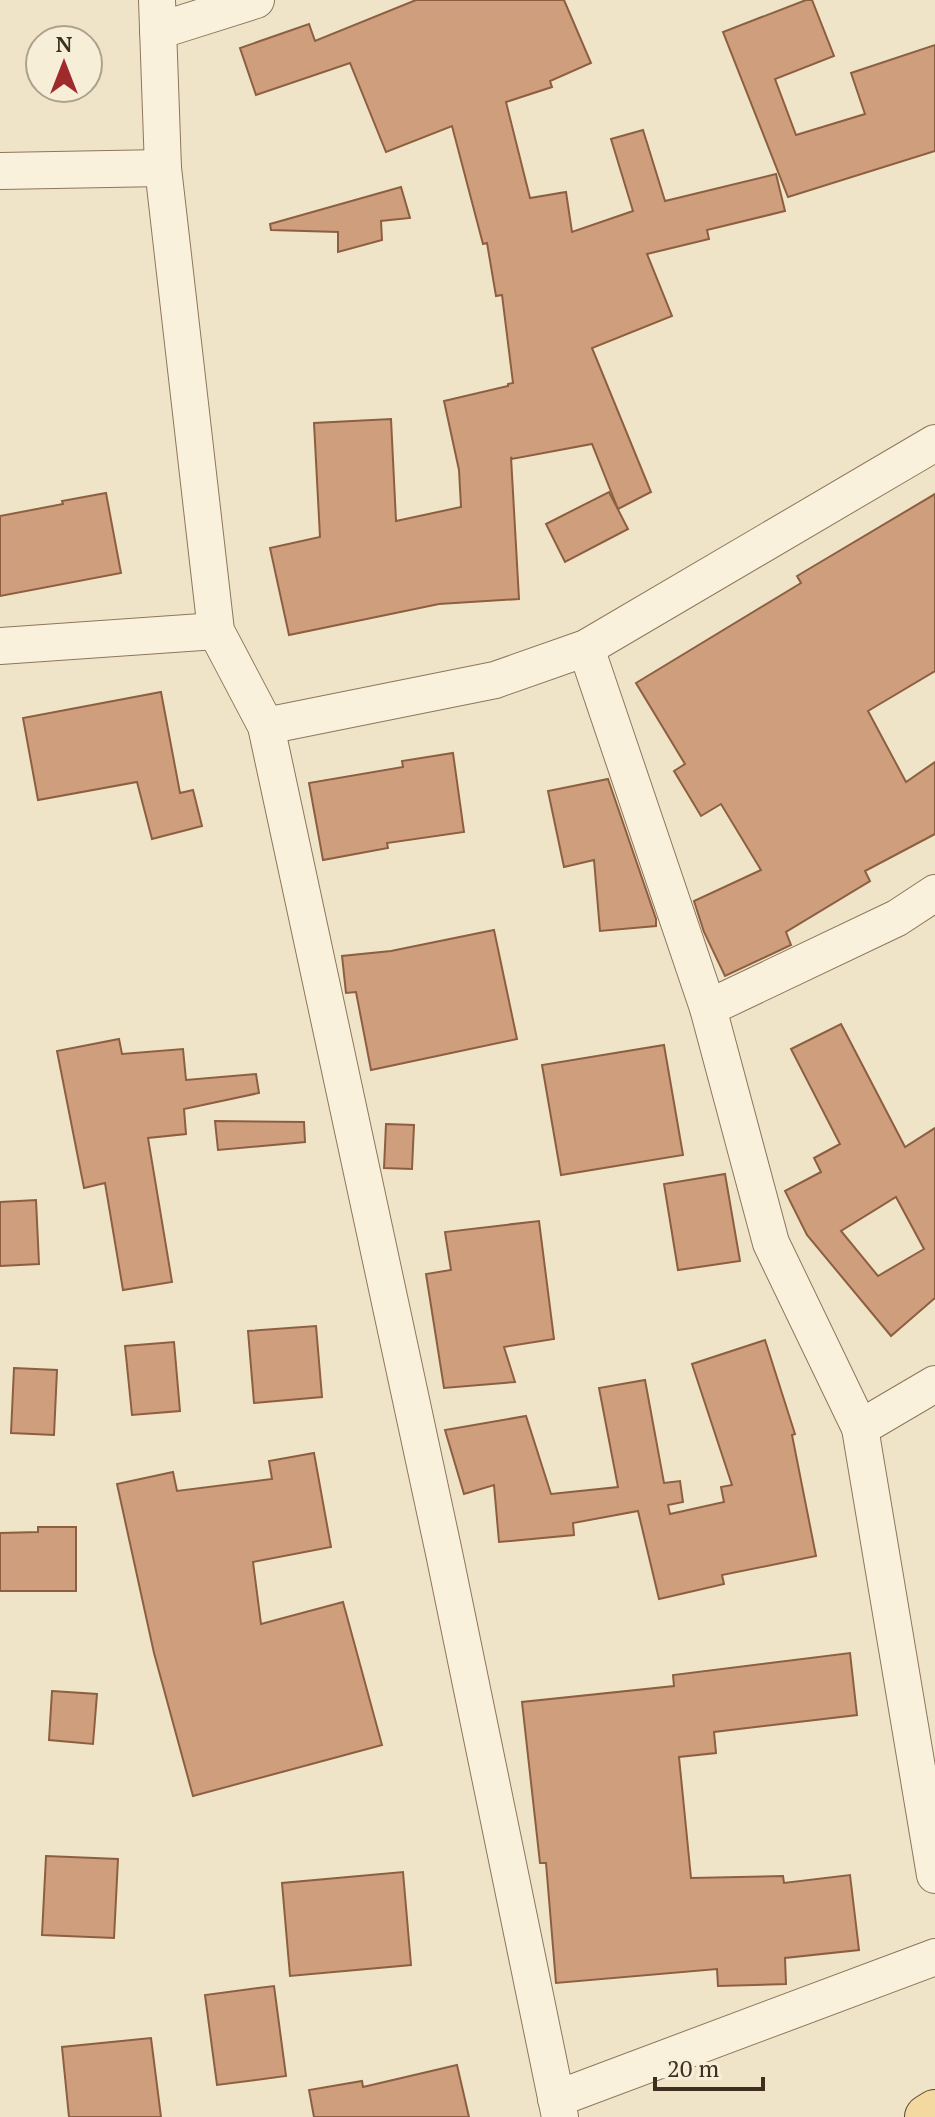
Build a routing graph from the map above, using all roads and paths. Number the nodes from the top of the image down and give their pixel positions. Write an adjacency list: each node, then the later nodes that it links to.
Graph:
1 (256, 0): 2 (street)
2 (158, 16): 3 (street)
3 (163, 168): 4 (street); 6 (street)
4 (0, 171)
5 (935, 443): 8 (street)
6 (216, 631): 7 (street); 9 (street)
7 (0, 646)
8 (586, 648): 9 (street); 11 (street)
9 (266, 726): 16 (street)
10 (935, 893): 11 (street)
11 (708, 1008): 13 (street)
12 (935, 1384): 13 (street)
13 (860, 1428): 14 (street)
14 (935, 1875)
15 (935, 1957): 16 (street)
16 (558, 2108)
17 (935, 2112): 18 (main road)
18 (927, 2117)

